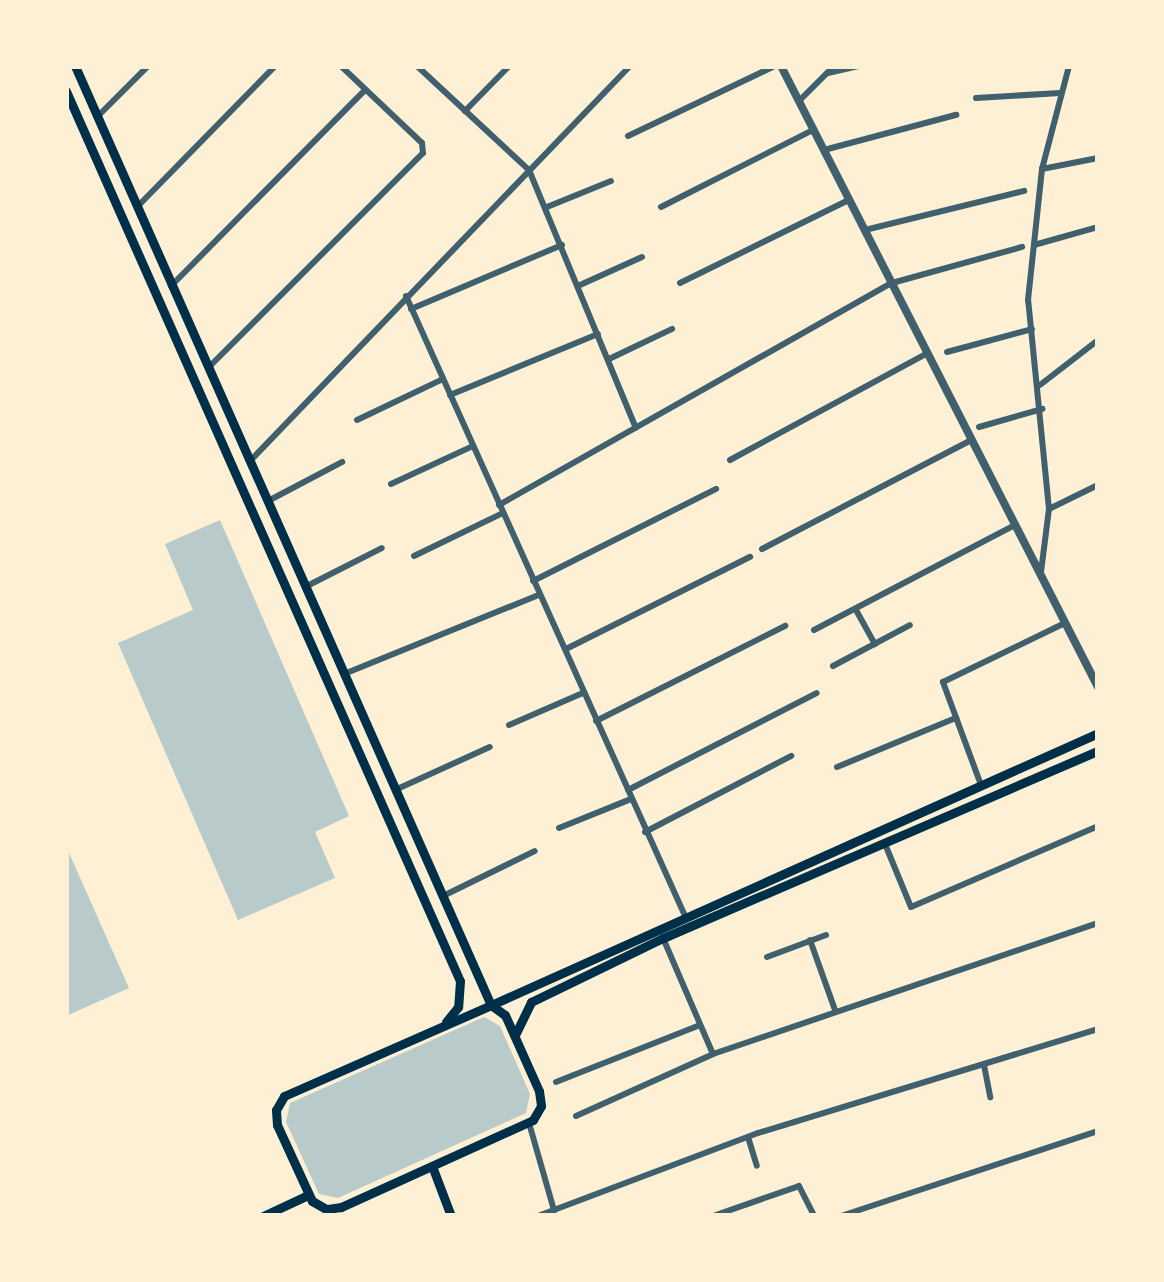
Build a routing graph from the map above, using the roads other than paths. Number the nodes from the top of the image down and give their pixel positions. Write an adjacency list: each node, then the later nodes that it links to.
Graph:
1 (75, 66): 19 (main road)
2 (148, 66): 19 (street)
3 (275, 66): 31 (street)
4 (341, 66): 12 (street)
5 (417, 66): 17 (street)
6 (509, 66): 17 (street)
7 (630, 66): 25 (street)
8 (778, 66): 16 (street); 21 (street)
9 (860, 66): 11 (street)
10 (1069, 66): 14 (street)
11 (831, 70): 16 (street)
12 (364, 90): 40 (street); 53 (street)
13 (66, 91): 45 (main road)
14 (1060, 92): 15 (street); 24 (street)
15 (976, 98)
16 (799, 101): 20 (street)
17 (465, 111): 25 (street)
18 (956, 115): 22 (street)
19 (97, 117): 31 (main road)
20 (814, 130): 22 (street); 30 (street)
21 (628, 136)
22 (824, 150): 28 (street)
23 (1098, 158): 24 (street)
24 (1042, 169): 35 (street)
25 (529, 170): 29 (street); 42 (street)
26 (611, 181): 29 (street)
27 (1024, 191): 33 (street)
28 (849, 200): 33 (street); 39 (street)
29 (546, 207): 34 (street)
30 (661, 207)
31 (135, 208): 40 (main road)
32 (1098, 227): 35 (street)
33 (865, 230): 38 (street)
34 (562, 245): 41 (street); 43 (street)
35 (1034, 245): 47 (street)
36 (1022, 247): 38 (street)
37 (642, 257): 41 (street)
38 (892, 283): 51 (street); 60 (street)
39 (680, 284)
40 (171, 286): 44 (main road)
41 (579, 286): 48 (street)
42 (406, 296): 43 (street); 63 (street)
43 (411, 309): 54 (street)
44 (188, 320): 45 (main road); 53 (main road)
45 (172, 327): 97 (main road)
46 (672, 329): 52 (street)
47 (1032, 329): 50 (street); 55 (street)
48 (598, 334): 52 (street); 56 (street)
49 (1098, 340): 55 (street)
50 (947, 352)
51 (928, 353): 61 (street); 64 (street)
52 (609, 359): 60 (street)
53 (210, 366): 63 (main road)
54 (443, 379): 56 (street); 58 (street)
55 (1040, 385): 57 (street)
56 (450, 394): 62 (street)
57 (1042, 410): 59 (street); 71 (street)
58 (357, 420)
59 (980, 427)
60 (636, 428): 70 (street)
61 (972, 440): 72 (street); 74 (street)
62 (473, 446): 66 (street); 70 (street)
63 (251, 460): 69 (main road)
64 (730, 460)
65 (342, 463): 69 (street)
66 (391, 484)
67 (1098, 485): 71 (street)
68 (716, 489): 78 (street)
69 (268, 501): 79 (main road)
70 (501, 509): 75 (street); 78 (street)
71 (1049, 509): 77 (street)
72 (1015, 525): 77 (street); 81 (street)
73 (382, 548): 79 (street)
74 (762, 548)
75 (414, 556)
76 (750, 557): 87 (street)
77 (1041, 574): 82 (street)
78 (533, 581): 80 (street)
79 (305, 587): 89 (main road)
80 (539, 595): 87 (street); 89 (street)
81 (856, 609): 85 (street); 86 (street)
82 (1065, 623): 90 (street); 93 (street)
83 (910, 625): 86 (street)
84 (784, 626): 95 (street)
85 (814, 630)
86 (875, 644): 88 (street)
87 (564, 650): 91 (street)
88 (833, 666)
89 (344, 674): 94 (main road)
90 (1098, 687)
91 (584, 693): 95 (street); 96 (street)
92 (817, 693): 107 (street)
93 (956, 718): 103 (street); 105 (street)
94 (364, 721): 97 (main road); 106 (main road)
95 (596, 721): 107 (street)
96 (509, 725)
97 (349, 729): 122 (main road)
98 (1098, 733): 102 (main road)
99 (490, 747): 106 (street)
100 (1098, 751): 104 (main road)
101 (791, 756): 110 (street)
102 (1044, 758): 104 (main road); 105 (main road)
103 (837, 767)
104 (1050, 771): 111 (main road)
105 (981, 785): 114 (main road)
106 (395, 790): 113 (main road)
107 (629, 794): 109 (street); 110 (street)
108 (1098, 826): 111 (street)
109 (560, 828)
110 (645, 832): 114 (street)
111 (884, 841): 117 (main road)
112 (535, 851): 113 (street)
113 (443, 896): 120 (main road)
114 (685, 916): 121 (main road)
115 (1098, 923): 124 (street)
116 (826, 934): 118 (street)
117 (663, 938): 121 (main road); 126 (street)
118 (810, 940): 119 (street); 124 (street)
119 (767, 957)
120 (476, 973): 122 (main road); 123 (main road)
121 (568, 977): 123 (main road); 128 (main road)
122 (460, 981): 125 (main road)
123 (491, 1006): 125 (main road); 128 (main road)
124 (835, 1010): 129 (street)
125 (446, 1022): 139 (main road)
126 (700, 1025): 129 (street); 131 (street)
127 (1098, 1029): 130 (street)
128 (514, 1035): 134 (main road)
129 (712, 1054): 133 (street)
130 (983, 1064): 132 (street); 136 (street)
131 (556, 1082)
132 (990, 1097)
133 (576, 1116)
134 (529, 1123): 137 (main road); 141 (street)
135 (1098, 1131): 148 (street)
136 (748, 1137): 138 (street); 141 (street)
137 (432, 1166): 140 (main road); 144 (main road)
138 (757, 1166)
139 (308, 1195): 140 (main road); 142 (main road)
140 (341, 1207): 143 (main road)
141 (554, 1210): 145 (street)
142 (263, 1216)
143 (323, 1216)
144 (451, 1216)
145 (538, 1216)
146 (713, 1216): 147 (street)
147 (814, 1216)
148 (842, 1216)

